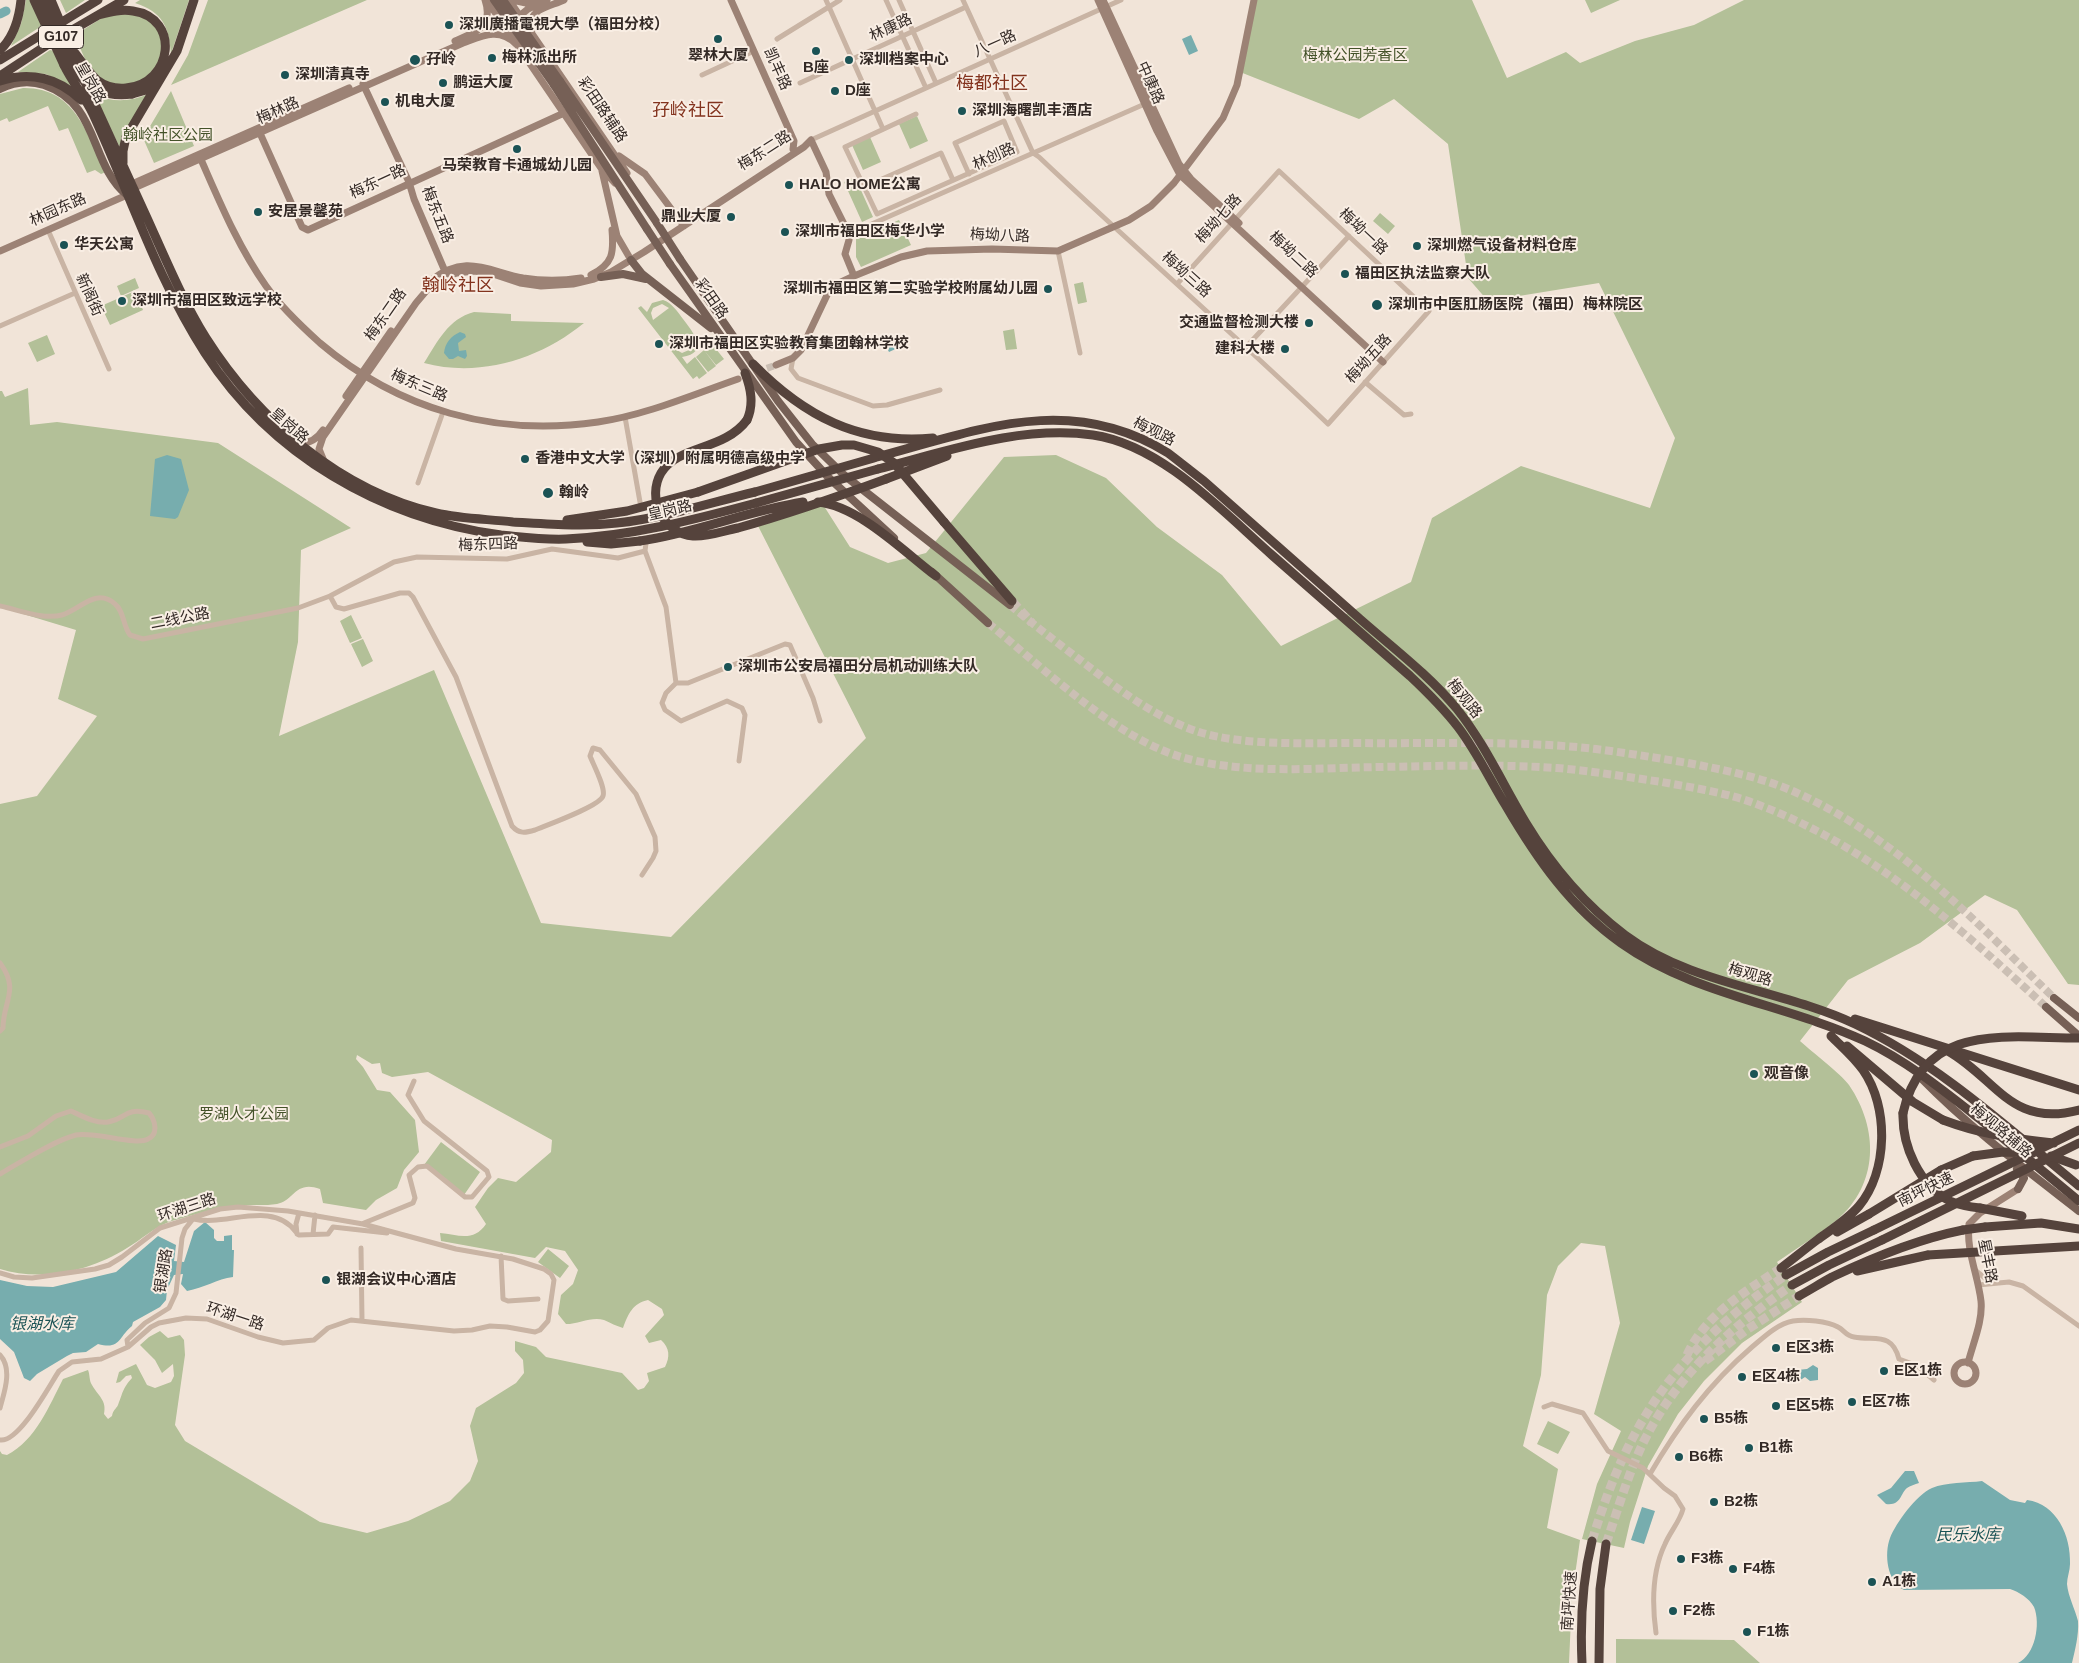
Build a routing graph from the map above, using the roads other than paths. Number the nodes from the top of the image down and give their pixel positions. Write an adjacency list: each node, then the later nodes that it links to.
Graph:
1 (21, 0): 37 (highway)
2 (34, 0): 56 (highway, 皇岗路, bridge)
3 (42, 0): 42 (highway, bridge)
4 (51, 0): 43 (highway, 皇岗路, bridge)
5 (98, 0): 40 (highway, G107)
6 (124, 0): 27 (highway, G107)
7 (194, 0): 42 (highway)
8 (486, 0): 29 (street); 35 (street, 梅林路)
9 (494, 0): 47 (main road, 彩田路, bridge)
10 (503, 0): 47 (main road, 彩田路, bridge)
11 (538, 0): 23 (street)
12 (547, 0): 28 (street)
13 (564, 0): 32 (street)
14 (731, 0): 38 (street, 凯丰路)
15 (826, 0): 25 (street)
16 (840, 0): 25 (street)
17 (886, 0): 33 (street)
18 (899, 0): 31 (street)
19 (963, 0): 26 (street)
20 (1098, 0): 24 (street, 中康路)
21 (1121, 0): 24 (street, 八一路)
22 (1254, 0): 68 (street, 梅坳八路)
23 (511, 1): 28 (street, 彩田路辅路); 29 (street)
24 (1104, 5): 41 (street, 八一路); 53 (street, 中康路)
25 (828, 6): 34 (street); 39 (street)
26 (966, 7): 31 (street, 林康路); 41 (street)
27 (98, 15): 43 (highway); 45 (highway, G107)
28 (520, 15): 30 (street); 32 (street, 彩田路辅路)
29 (498, 16): 30 (street)
30 (507, 30): 36 (street)
31 (913, 31): 33 (street, 林康路); 49 (street)
32 (533, 33): 62 (street, 彩田路辅路)
33 (902, 36): 39 (street, 林康路); 51 (street)
34 (776, 39)
35 (462, 41): 36 (street, 梅林路); 50 (street, 梅林路)
36 (516, 44): 55 (street)
37 (0, 50)
38 (754, 51): 44 (street); 61 (street, 凯丰路)
39 (852, 59): 48 (street, 林康路); 54 (street)
40 (0, 60)
41 (990, 60): 49 (street, 八一路); 63 (street)
42 (166, 72): 65 (highway)
43 (86, 74): 65 (highway, 皇岗路)
44 (702, 75)
45 (0, 76)
46 (0, 81): 56 (highway)
47 (557, 83): 74 (main road, 彩田路); 75 (main road, 彩田路)
48 (800, 83)
49 (936, 83): 51 (street, 八一路)
50 (363, 84): 59 (street, 梅林路); 71 (street, 梅东五路)
51 (926, 88): 54 (street, 八一路)
52 (0, 89): 73 (main road)
53 (1147, 103): 63 (street, 林创路); 68 (street, 中康路)
54 (875, 111): 58 (street); 60 (street, 八一路)
55 (564, 113): 66 (street); 71 (street, 梅东一路)
56 (93, 114): 73 (highway, 皇岗路)
57 (916, 114): 58 (street)
58 (883, 129): 72 (street)
59 (259, 131): 64 (street, 梅林路); 71 (street, 梅东一路)
60 (811, 140): 61 (street, 梅东二路); 78 (street, 梅东二路); 81 (street)
61 (793, 148): 78 (street, 梅东二路)
62 (615, 153): 75 (street, 彩田路辅路); 78 (street)
63 (1033, 153): 79 (street, 梅坳三路); 81 (street, 林创路)
64 (200, 157): 73 (street, 梅林路); 104 (street, 梅东三路)
65 (124, 168): 73 (highway, 皇岗路)
66 (601, 168): 74 (street); 76 (street)
67 (1279, 171): 77 (street, 梅坳七路); 82 (street, 梅坳一路)
68 (1182, 173): 77 (street, 梅坳二路); 79 (street, 梅坳八路)
69 (969, 174): 69 (street); 70 (street)
70 (953, 180): 72 (street); 72 (street)
71 (409, 182): 86 (street, 梅东五路)
72 (864, 187)
73 (131, 189): 80 (street, 林园东路); 114 (highway, 皇岗路); 121 (highway, 皇岗路)
74 (625, 195): 96 (main road, 彩田路, bridge)
75 (652, 214): 101 (main road, 彩田路, bridge)
76 (612, 217): 85 (street); 87 (street)
77 (1234, 222): 91 (street, 梅坳七路); 92 (street, 梅坳二路)
78 (683, 224): 85 (street, 梅东二路)
79 (1115, 227): 84 (street, 梅坳八路); 91 (street, 梅坳三路)
80 (48, 230): 83 (street, 林园东路); 93 (street, 新阁街)
81 (849, 234): 89 (street)
82 (1349, 236): 92 (street); 94 (street, 梅坳一路)
83 (0, 251)
84 (1058, 251): 89 (street, 梅坳八路); 98 (street)
85 (630, 258): 87 (street, 梅东二路); 88 (street, 梅东二路); 90 (main road)
86 (446, 274): 87 (street, 梅东二路); 88 (street, 梅东二路); 104 (street, 梅东二路)
87 (591, 275)
88 (602, 276): 90 (main road)
89 (854, 276): 99 (street, 梅坳八路)
90 (651, 281): 96 (main road)
91 (1177, 284): 97 (street, 梅坳三路)
92 (1304, 286): 97 (street); 100 (street, 梅坳二路)
93 (75, 293): 95 (street); 103 (street, 新阁街)
94 (1428, 311): 100 (street, 梅坳五路)
95 (0, 326)
96 (719, 334): 105 (main road, 彩田路)
97 (1247, 346): 111 (street, 梅坳三路)
98 (1080, 353)
99 (793, 358): 102 (street); 107 (street)
100 (1385, 360): 106 (street, 梅坳五路)
101 (753, 364): 112 (highway); 128 (main road, 彩田路)
102 (776, 365)
103 (108, 369)
104 (364, 375): 108 (street, 梅东三路); 114 (street, 梅东二路); 115 (street, 梅东二路)
105 (742, 376): 110 (street, 梅东三路); 113 (highway, bridge); 126 (main road, 彩田路)
106 (1366, 382): 109 (street); 111 (street, 梅坳五路)
107 (940, 390)
108 (442, 412): 110 (street, 梅东三路); 116 (street)
109 (1411, 414)
110 (624, 417): 118 (street)
111 (1328, 424)
112 (966, 433): 117 (highway, 梅观路, bridge); 137 (highway, 梅观路)
113 (992, 440): 119 (highway, 梅观路, bridge); 139 (highway, 梅观路)
114 (299, 443): 115 (highway, 皇岗路)
115 (324, 461): 120 (highway, 皇岗路)
116 (418, 483)
117 (755, 492): 120 (highway, 皇岗路)
118 (640, 502)
119 (756, 503): 122 (highway, 皇岗路)
120 (543, 524): 128 (highway, bridge)
121 (547, 539): 122 (highway, 皇岗路); 124 (street)
122 (564, 539): 123 (highway)
123 (643, 542): 125 (street); 126 (highway, bridge)
124 (552, 550): 125 (street, 梅东四路); 127 (street, 梅东四路)
125 (645, 551): 131 (street)
126 (936, 576): 130 (main road, 彩田路)
127 (330, 596): 129 (street, 二线公路); 134 (street)
128 (1011, 603)
129 (0, 606)
130 (988, 623)
131 (676, 683): 132 (street); 133 (street)
132 (820, 721)
133 (739, 761)
134 (642, 875)
135 (0, 963): 141 (street)
136 (2054, 998): 140 (main road)
137 (1809, 1006): 144 (highway); 156 (highway, 梅观路)
138 (2046, 1007): 143 (main road)
139 (1802, 1017): 142 (highway); 145 (highway, 梅观路)
140 (2079, 1018)
141 (0, 1031)
142 (1831, 1036): 150 (highway, bridge); 172 (highway)
143 (2079, 1037): 165 (highway, bridge)
144 (1926, 1040): 147 (highway); 148 (highway)
145 (1910, 1067): 152 (main road, 梅观路辅路); 158 (highway, 梅观路)
146 (414, 1081): 163 (street)
147 (2079, 1090)
148 (2079, 1110)
149 (2079, 1130): 172 (highway, 南坪快速, bridge)
150 (2079, 1143): 178 (highway, 南坪快速, bridge)
151 (0, 1147): 154 (street)
152 (2010, 1158): 155 (main road, 梅观路辅路); 157 (main road)
153 (2078, 1166): 172 (highway, bridge)
154 (0, 1174)
155 (2045, 1185): 157 (main road); 159 (main road, 梅观路辅路)
156 (2079, 1186)
157 (2018, 1189): 174 (street, 星丰路)
158 (2079, 1201)
159 (2079, 1211)
160 (299, 1213): 161 (street, 环湖三路); 162 (street, 环湖三路); 166 (street)
161 (315, 1215): 163 (street, 环湖三路); 167 (street)
162 (193, 1219): 164 (street, 环湖三路); 166 (street); 169 (street)
163 (363, 1224): 168 (street, 环湖三路)
164 (172, 1225): 169 (street); 175 (street, 环湖三路)
165 (2079, 1229): 179 (highway, bridge)
166 (296, 1232): 167 (street)
167 (313, 1234): 168 (street)
168 (400, 1234): 173 (street)
169 (182, 1238): 184 (street, 银湖路)
170 (2079, 1246): 179 (highway, bridge)
171 (362, 1248): 182 (street)
172 (1805, 1251)
173 (501, 1256): 181 (street); 182 (street)
174 (1976, 1270): 176 (street); 177 (street, 星丰路)
175 (0, 1273)
176 (1992, 1283): 177 (street); 183 (street)
177 (1978, 1285): 186 (street, 星丰路)
178 (1792, 1286)
179 (1813, 1289): 180 (highway)
180 (1799, 1296)
181 (538, 1299)
182 (362, 1320): 184 (street, 环湖一路)
183 (2079, 1326)
184 (128, 1347): 190 (street, 环湖一路)
185 (0, 1355): 189 (street)
186 (1968, 1363)
187 (1934, 1380): 191 (street)
188 (1544, 1407): 191 (street)
189 (0, 1408)
190 (0, 1440)
191 (1650, 1474): 194 (street)
192 (1592, 1541): 196 (highway, 南坪快速)
193 (1606, 1544): 195 (highway, 南坪快速)
194 (1656, 1633)
195 (1598, 1652): 197 (highway, 南坪快速); 198 (highway)
196 (1582, 1663)
197 (1599, 1663)
198 (1604, 1663)

